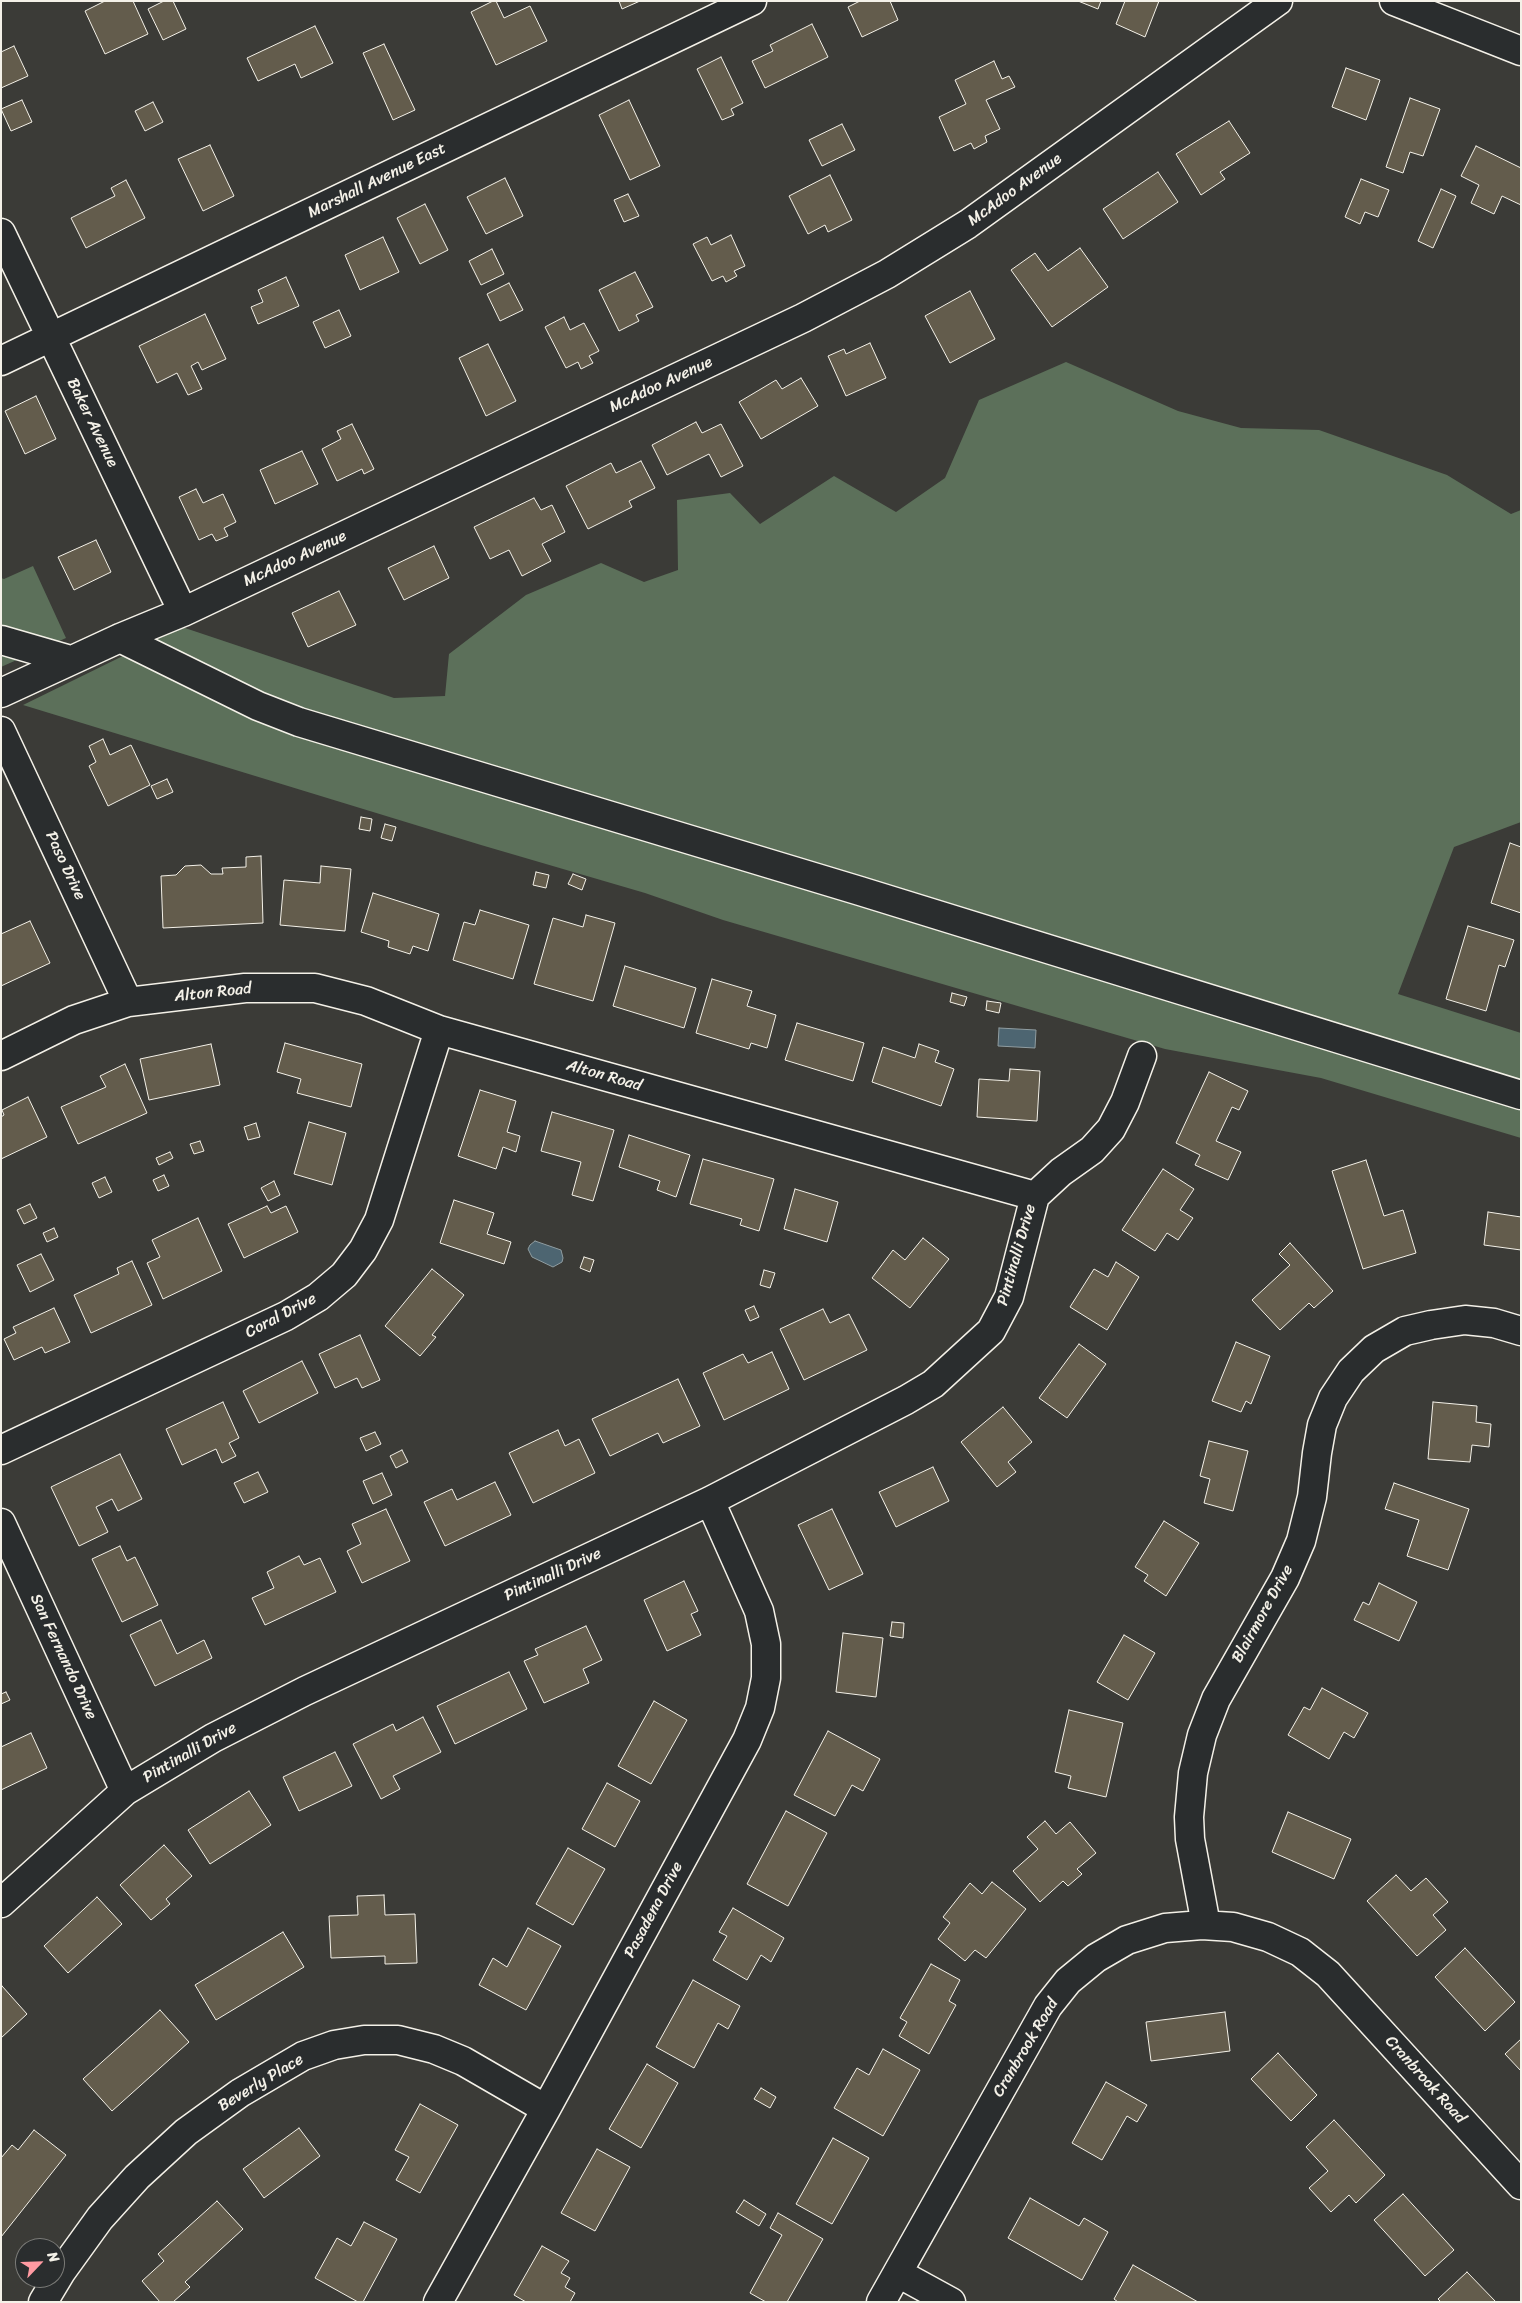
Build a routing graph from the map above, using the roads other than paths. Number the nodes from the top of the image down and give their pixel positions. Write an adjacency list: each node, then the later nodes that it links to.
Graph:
1 (752, 1): 6 (street, Marshall Avenue East)
2 (1278, 1): 8 (street, McAdoo Avenue)
3 (1394, 1): 4 (street)
4 (1521, 51)
5 (1, 234): 6 (street, Baker Avenue)
6 (51, 338): 7 (street, Marshall Avenue East); 8 (street, Baker Avenue)
7 (1, 362)
8 (183, 612): 9 (street, McAdoo Avenue)
9 (120, 638): 11 (street, McAdoo Avenue); 18 (street)
10 (1, 640): 11 (street)
11 (70, 660): 12 (street, McAdoo Avenue)
12 (1, 693)
13 (1, 731): 14 (street, Paso Drive)
14 (128, 1002): 15 (street, Alton Road); 16 (street, Alton Road)
15 (439, 1030): 19 (street, Alton Road); 21 (street, Coral Drive)
16 (1, 1056)
17 (1142, 1056): 19 (street)
18 (1521, 1094)
19 (1034, 1196): 22 (street, Pintinalli Drive)
20 (1521, 1331): 26 (street, Blairmore Drive)
21 (1, 1450)
22 (710, 1501): 24 (street, Pintinalli Drive); 27 (street, Pasadena Drive)
23 (1, 1523): 24 (street, San Fernando Drive)
24 (125, 1791): 25 (street, Pintinalli Drive)
25 (1, 1903)
26 (1206, 1925): 28 (street, Cranbrook Road); 29 (street, Cranbrook Road)
27 (546, 2109): 30 (street, Beverly Place); 31 (street, Pasadena Drive)
28 (1521, 2185)
29 (898, 2273): 32 (street, Cranbrook Road); 33 (street)
30 (43, 2302)
31 (438, 2302)
32 (881, 2302)
33 (951, 2302)

